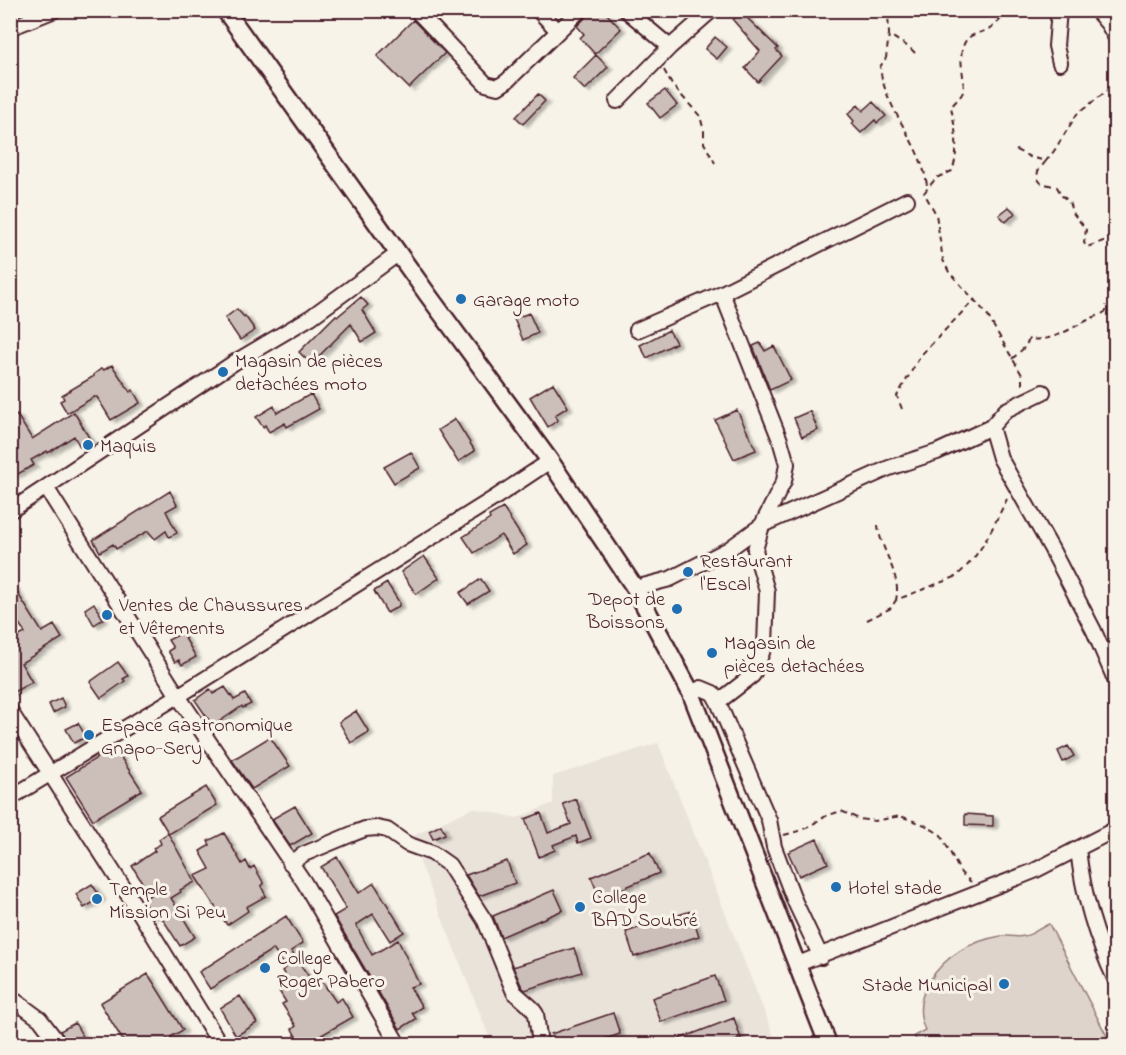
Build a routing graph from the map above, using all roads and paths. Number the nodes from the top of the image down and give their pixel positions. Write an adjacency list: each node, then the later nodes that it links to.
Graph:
1 (55, 10): 12 (street)
2 (225, 10): 27 (main road)
3 (416, 10): 13 (street)
4 (538, 10): 13 (street)
5 (580, 10): 13 (street)
6 (626, 10): 16 (street)
7 (712, 10): 16 (street)
8 (886, 10): 14 (path)
9 (1007, 10): 24 (path)
10 (1059, 10): 18 (street)
11 (1096, 10): 15 (street)
12 (10, 28)
13 (558, 31)
14 (889, 34): 17 (path); 24 (path)
15 (1116, 38)
16 (670, 47): 20 (street); 23 (path)
17 (915, 53)
18 (1060, 63)
19 (1116, 84): 22 (path)
20 (617, 101)
21 (1016, 150): 22 (path)
22 (1046, 160): 26 (path)
23 (715, 163)
24 (927, 186): 29 (path)
25 (907, 200): 28 (street)
26 (1116, 244)
27 (399, 253): 37 (main road); 39 (street)
28 (722, 292): 31 (street); 41 (street)
29 (975, 299): 32 (path); 35 (path)
30 (1106, 305): 32 (path)
31 (637, 330)
32 (1012, 359): 34 (path)
33 (1043, 392): 34 (street)
34 (1015, 406): 36 (street)
35 (902, 409)
36 (991, 427): 38 (street); 41 (street)
37 (550, 461): 43 (main road); 48 (street)
38 (1015, 484): 44 (path); 46 (street)
39 (47, 489): 40 (street); 48 (street)
40 (10, 512)
41 (762, 525): 43 (street); 49 (street)
42 (878, 525): 44 (path)
43 (635, 588): 47 (main road)
44 (896, 600): 45 (path)
45 (867, 620)
46 (1116, 682)
47 (691, 693): 49 (street); 59 (main road)
48 (178, 696): 51 (street); 56 (street)
49 (718, 702): 54 (street)
50 (10, 711): 51 (street)
51 (51, 774): 52 (street); 63 (street)
52 (10, 798)
53 (1116, 829): 55 (street)
54 (774, 839): 57 (path); 58 (street)
55 (1078, 849): 57 (street); 60 (street)
56 (290, 863): 64 (street); 65 (street)
57 (991, 889): 58 (street)
58 (821, 957): 59 (street)
59 (798, 964): 66 (main road)
60 (1116, 981)
61 (10, 997): 62 (street)
62 (59, 1044)
63 (220, 1044)
64 (398, 1044)
65 (540, 1044)
66 (828, 1044)

